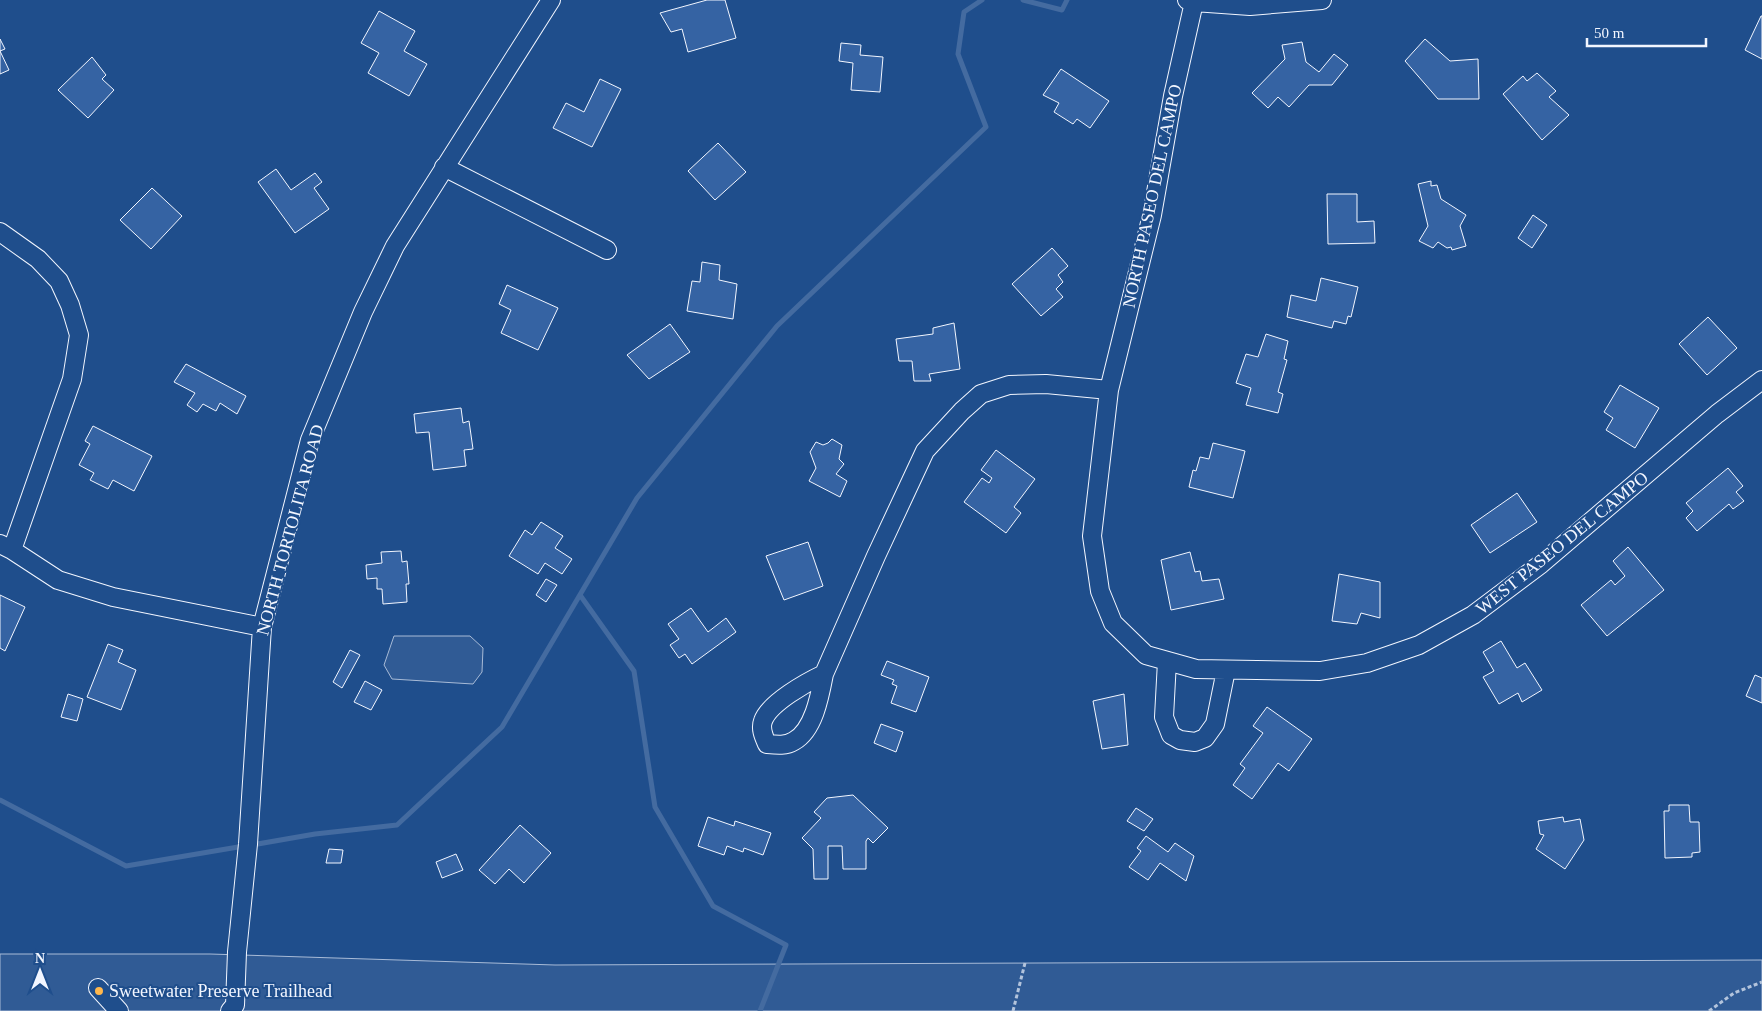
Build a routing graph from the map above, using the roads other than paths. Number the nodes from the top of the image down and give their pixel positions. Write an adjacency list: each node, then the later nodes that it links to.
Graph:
1 (1322, 0): 3 (street)
2 (1191, 1): 3 (street); 9 (street, NORTH PASEO DEL CAMPO)
3 (1302, 1)
4 (546, 2): 5 (street, NORTH TORTOLITA ROAD)
5 (444, 167): 7 (street); 11 (street, NORTH TORTOLITA ROAD)
6 (0, 232): 10 (street)
7 (607, 250)
8 (1762, 380): 13 (street, WEST PASEO DEL CAMPO)
9 (1109, 390): 12 (street, WEST PASEO DEL CAMPO); 14 (street)
10 (6, 547): 11 (street)
11 (262, 627): 17 (street, NORTH TORTOLITA ROAD)
12 (1167, 661): 13 (street, WEST PASEO DEL CAMPO); 13 (street)
13 (1226, 670)
14 (824, 674)
15 (98, 988): 16 (street)
16 (119, 1011)
17 (230, 1011)

